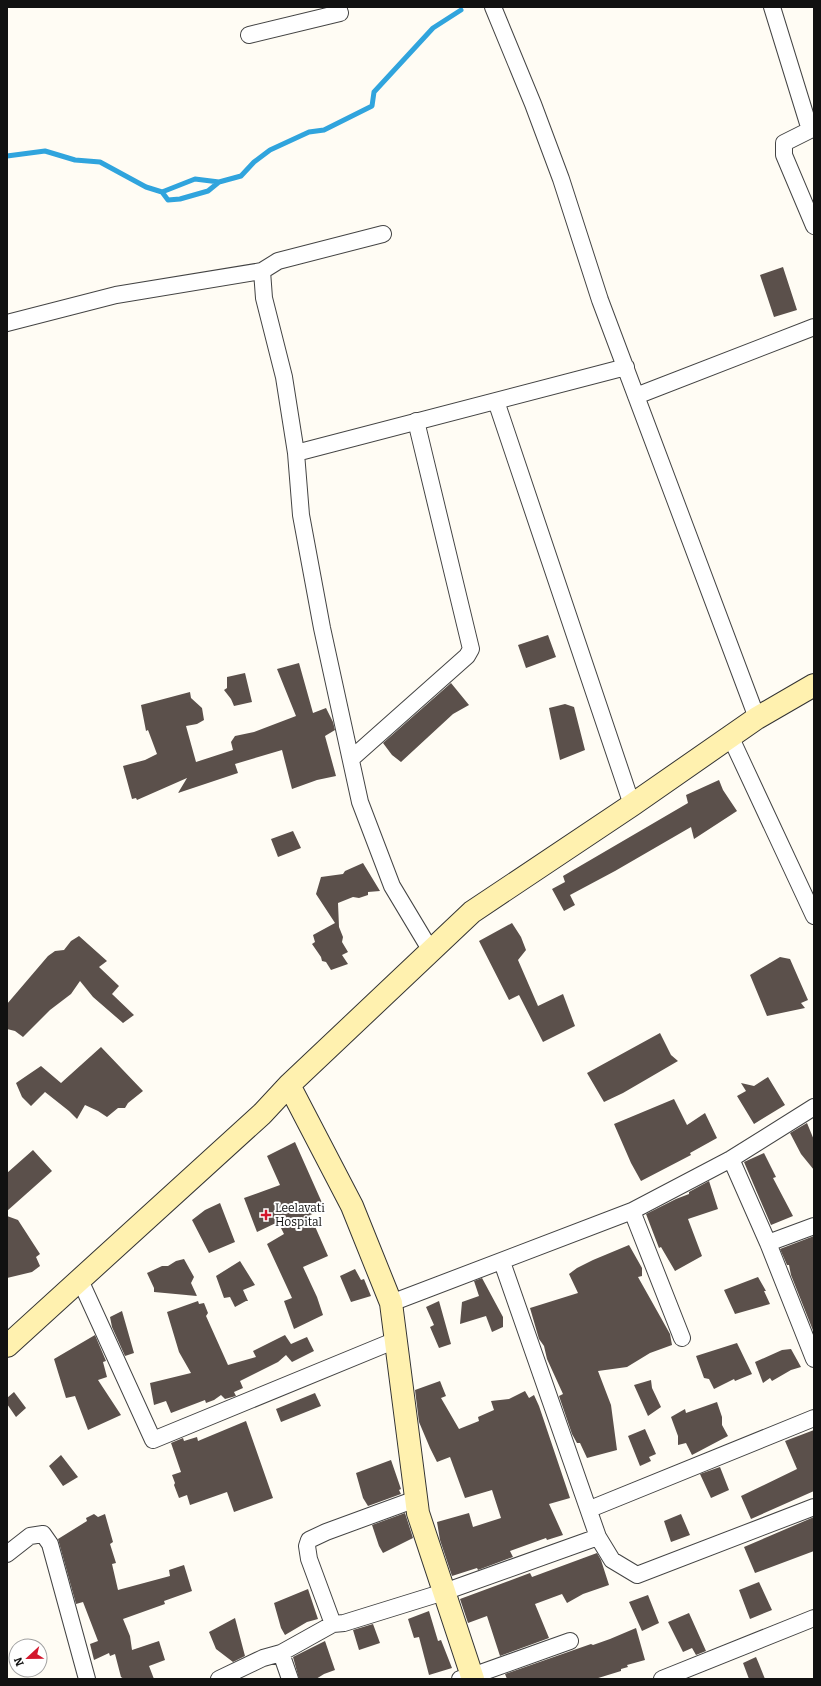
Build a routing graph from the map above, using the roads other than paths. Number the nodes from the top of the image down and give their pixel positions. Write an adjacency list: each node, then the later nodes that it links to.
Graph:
1 (338, 7): 4 (street)
2 (493, 7): 11 (street)
3 (772, 7): 5 (street)
4 (249, 35)
5 (812, 129): 6 (street)
6 (813, 220)
7 (383, 234): 8 (street)
8 (262, 271): 9 (street); 15 (street)
9 (7, 323)
10 (814, 327): 12 (street)
11 (626, 367): 12 (street); 13 (street)
12 (636, 396): 17 (street)
13 (496, 401): 14 (street); 20 (street)
14 (416, 422): 15 (street); 19 (street)
15 (296, 453): 19 (street)
16 (814, 685): 17 (main road)
17 (757, 718): 18 (main road)
18 (730, 736): 20 (main road); 21 (street)
19 (351, 759): 22 (street)
20 (632, 805): 22 (main road)
21 (814, 916)
22 (431, 951): 23 (main road)
23 (289, 1085): 30 (main road); 31 (main road)
24 (814, 1107): 25 (street)
25 (731, 1159): 26 (street); 28 (street)
26 (632, 1211): 29 (street); 32 (street)
27 (814, 1226): 28 (street)
28 (768, 1242): 35 (street)
29 (502, 1262): 31 (street); 39 (street)
30 (80, 1280): 33 (street); 34 (main road)
31 (391, 1304): 33 (main road)
32 (682, 1338)
33 (396, 1340): 37 (main road)
34 (7, 1346)
35 (814, 1359)
36 (814, 1418): 39 (street)
37 (416, 1499): 42 (main road); 44 (street)
38 (814, 1507): 40 (street)
39 (590, 1509): 40 (street)
40 (598, 1537): 42 (street)
41 (7, 1554): 48 (street)
42 (444, 1592): 44 (street); 47 (main road)
43 (814, 1618): 51 (street)
44 (333, 1624): 46 (street)
45 (570, 1641): 47 (street)
46 (281, 1653): 49 (street); 50 (street)
47 (468, 1678)
48 (87, 1679)
49 (219, 1679)
50 (290, 1679)
51 (662, 1679)

